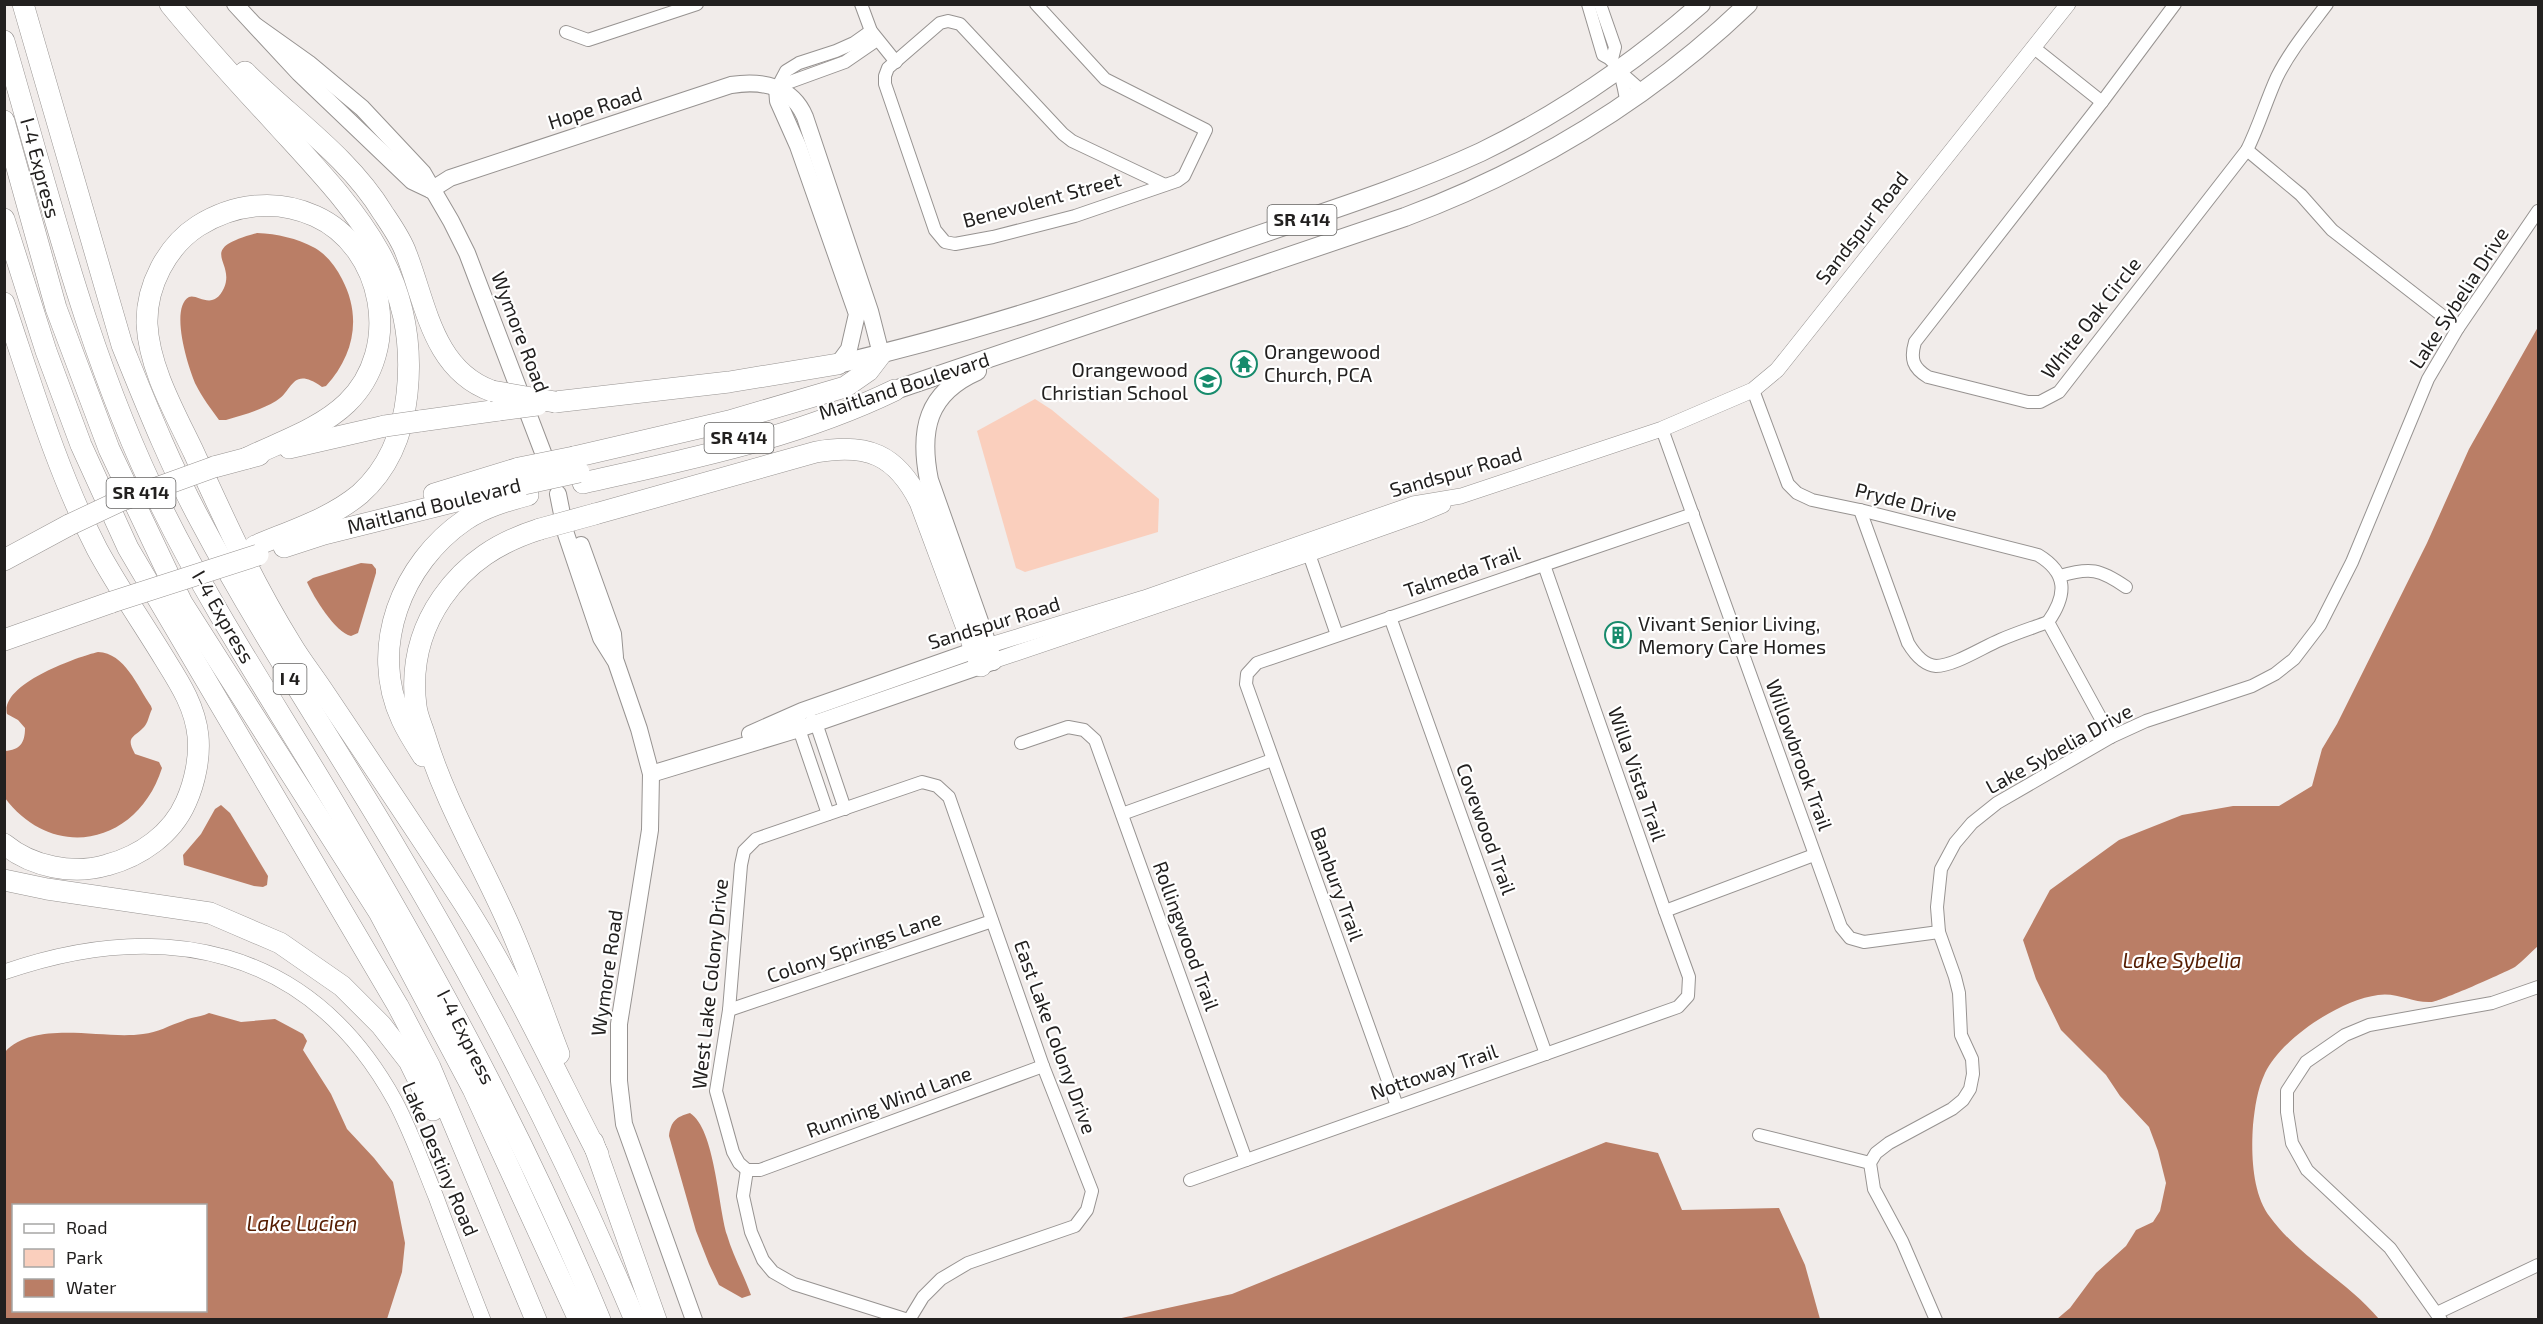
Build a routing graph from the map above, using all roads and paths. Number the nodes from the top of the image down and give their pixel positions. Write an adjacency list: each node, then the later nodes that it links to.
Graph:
1 (23, 4): 101 (highway, I 4)
2 (171, 4): 46 (highway)
3 (179, 4): 38 (highway)
4 (235, 4): 28 (main road, Wymore Road)
5 (697, 4): 15 (street)
6 (861, 4): 16 (street)
7 (1036, 4): 27 (street, Benevolent Street)
8 (1588, 4): 20 (street)
9 (1600, 4): 20 (street)
10 (1701, 4): 20 (main road, Maitland Boulevard / SR 414)
11 (1748, 4): 22 (main road, Maitland Boulevard)
12 (2068, 4): 18 (street, Sandspur Road)
13 (2175, 4): 23 (street, White Oak Circle)
14 (2327, 4): 26 (street, White Oak Circle)
15 (566, 32)
16 (874, 35): 19 (street); 21 (street)
17 (4, 41): 100 (highway, I-4 Express)
18 (2033, 47): 23 (street); 37 (street, Sandspur Road)
19 (896, 62): 27 (street); 27 (street, Benevolent Street)
20 (1615, 65): 22 (street); 24 (street); 34 (main road, Maitland Boulevard / SR 414)
21 (778, 87): 28 (main road, Hope Road); 34 (main road); 35 (main road)
22 (1644, 93): 24 (main road, Maitland Boulevard)
23 (2102, 102): 26 (street, White Oak Circle)
24 (1627, 104): 32 (main road, Maitland Boulevard / SR 414)
25 (4, 120): 99 (highway, I-4 Express)
26 (2247, 150): 33 (street)
27 (1165, 184)
28 (431, 190): 68 (main road, Wymore Road)
29 (2538, 211): 33 (street, Lake Sybelia Drive)
30 (4, 219): 95 (highway)
31 (4, 303): 73 (highway)
32 (1082, 326): 36 (main road, Maitland Boulevard / SR 414); 57 (main road)
33 (2458, 328): 62 (street, Lake Sybelia Drive)
34 (880, 354): 35 (main road, Maitland Boulevard / SR 414); 41 (highway)
35 (838, 364): 38 (highway, Maitland Boulevard / SR 414, bridge)
36 (895, 390): 41 (highway, Maitland Boulevard / SR 414)
37 (1753, 390): 39 (street, Sandspur Road); 43 (street, Pryde Drive)
38 (496, 400): 40 (highway, Maitland Boulevard / SR 414, bridge)
39 (1662, 429): 44 (street, Willowbrook Trail); 45 (street, Sandspur Road)
40 (247, 458): 47 (highway, Maitland Boulevard / SR 414, bridge); 89 (highway)
41 (579, 471): 42 (highway, Maitland Boulevard / SR 414, bridge)
42 (524, 482): 46 (highway, Maitland Boulevard / SR 414); 69 (highway)
43 (1860, 510): 49 (street, Pryde Drive); 53 (street)
44 (1693, 514): 48 (street, Talmeda Trail); 74 (street, Willowbrook Trail)
45 (1306, 548): 54 (street); 57 (street, Sandspur Road); 57 (street, Sandspur Road)
46 (256, 551): 51 (highway, Maitland Boulevard / SR 414, bridge)
47 (6, 559)
48 (1544, 565): 52 (street, Talmeda Trail); 78 (street, Willa Vista Trail)
49 (2060, 576): 50 (street); 53 (street)
50 (2126, 587)
51 (66, 618): 55 (highway, Maitland Boulevard / SR 414); 56 (highway)
52 (1390, 618): 54 (street, Talmeda Trail); 85 (street, Covewood Trail)
53 (2048, 622): 62 (street)
54 (1337, 635): 58 (street, Talmeda Trail)
55 (4, 640)
56 (4, 655)
57 (984, 656): 59 (main road, Sandspur Road); 60 (main road, Sandspur Road); 69 (highway, bridge)
58 (1247, 674): 66 (street, Banbury Trail)
59 (802, 711): 60 (street); 61 (street); 65 (main road, Sandspur Road)
60 (816, 723): 61 (main road, Sandspur Road); 64 (street)
61 (799, 729): 65 (main road, Sandspur Road); 67 (street)
62 (2111, 738): 80 (street, Lake Sybelia Drive)
63 (1021, 743): 72 (street, Rollingwood Trail)
64 (828, 757): 67 (street); 70 (street)
65 (701, 758): 68 (main road, Sandspur Road)
66 (1272, 760): 72 (street); 87 (street, Banbury Trail)
67 (811, 763): 71 (street)
68 (651, 774): 103 (main road, Wymore Road)
69 (447, 795): 89 (highway)
70 (845, 809): 71 (street, East Lake Colony Drive); 79 (street, East Lake Colony Drive)
71 (828, 814): 84 (street, West Lake Colony Drive)
72 (1122, 814): 90 (street, Rollingwood Trail)
73 (4, 844)
74 (1814, 855): 78 (street); 80 (street, Willowbrook Trail)
75 (4, 880): 77 (highway)
76 (4, 888): 77 (highway)
77 (47, 889): 95 (highway)
78 (1665, 911): 83 (street, Willa Vista Trail)
79 (992, 921): 84 (street, Colony Springs Lane); 86 (street, East Lake Colony Drive)
80 (1939, 932): 91 (street, Lake Sybelia Drive)
81 (4, 972): 97 (street, Lake Destiny Road)
82 (2538, 987): 96 (street)
83 (1688, 996): 85 (street, Nottoway Trail)
84 (729, 1010): 92 (street, West Lake Colony Drive)
85 (1546, 1054): 87 (street, Nottoway Trail)
86 (1043, 1066): 92 (street, Running Wind Lane); 104 (street, East Lake Colony Drive)
87 (1397, 1106): 90 (street, Nottoway Trail)
88 (1759, 1135): 91 (street)
89 (598, 1154): 102 (highway)
90 (1246, 1160): 93 (street, Nottoway Trail)
91 (1870, 1163): 105 (street)
92 (747, 1170): 104 (street)
93 (1190, 1180)
94 (2538, 1265): 96 (street)
95 (523, 1285): 98 (highway)
96 (2439, 1316)
97 (483, 1320)
98 (536, 1320)
99 (579, 1320)
100 (600, 1320)
101 (635, 1320)
102 (656, 1320)
103 (694, 1320)
104 (909, 1320)
105 (1936, 1320)

